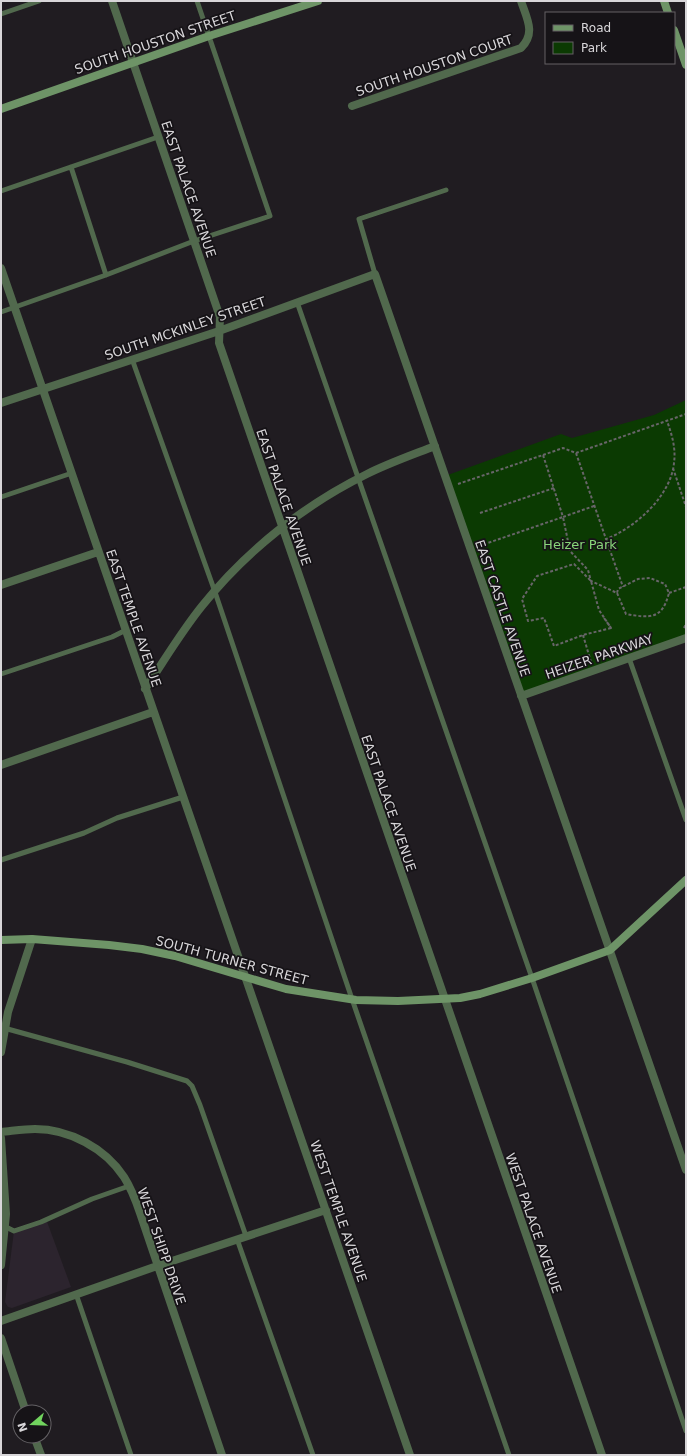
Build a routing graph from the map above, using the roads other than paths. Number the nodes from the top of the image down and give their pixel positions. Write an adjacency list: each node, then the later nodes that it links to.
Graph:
1 (39, 1): 8 (lane)
2 (112, 1): 11 (street, EAST PALACE AVENUE)
3 (197, 1): 10 (lane)
4 (318, 1): 10 (main road, SOUTH HOUSTON STREET)
5 (521, 1): 13 (street, SOUTH HOUSTON COURT)
6 (664, 1): 7 (main road)
7 (668, 12)
8 (1, 14)
9 (675, 33): 12 (main road)
10 (209, 36): 11 (main road, SOUTH HOUSTON STREET); 19 (lane)
11 (133, 62): 14 (main road, SOUTH HOUSTON STREET); 15 (street, EAST PALACE AVENUE)
12 (686, 65)
13 (352, 106)
14 (1, 109)
15 (158, 137): 16 (lane); 19 (street, EAST PALACE AVENUE)
16 (71, 167): 18 (lane); 22 (lane)
17 (446, 190): 21 (lane)
18 (1, 191)
19 (194, 241): 22 (lane); 26 (street, EAST PALACE AVENUE)
20 (1, 268): 24 (street, EAST TEMPLE AVENUE)
21 (375, 274): 23 (street, SOUTH MCKINLEY STREET); 30 (street, EAST CASTLE AVENUE)
22 (106, 275): 24 (lane)
23 (297, 302): 26 (street, SOUTH MCKINLEY STREET); 32 (lane)
24 (14, 307): 25 (lane); 28 (street, EAST TEMPLE AVENUE)
25 (1, 312)
26 (219, 331): 27 (street, SOUTH MCKINLEY STREET); 34 (street, EAST PALACE AVENUE)
27 (132, 360): 28 (street, SOUTH MCKINLEY STREET); 37 (lane)
28 (43, 389): 29 (street, SOUTH MCKINLEY STREET); 31 (street, EAST TEMPLE AVENUE)
29 (1, 403)
30 (435, 446): 32 (street); 43 (street, EAST CASTLE AVENUE)
31 (72, 473): 33 (lane); 35 (street, EAST TEMPLE AVENUE)
32 (359, 478): 34 (street); 54 (lane)
33 (1, 497)
34 (282, 528): 37 (street); 55 (street, EAST PALACE AVENUE)
35 (98, 552): 36 (street); 38 (street, EAST TEMPLE AVENUE)
36 (1, 585)
37 (215, 592): 42 (street); 56 (lane)
38 (126, 630): 41 (lane); 42 (street, EAST TEMPLE AVENUE)
39 (686, 638): 40 (street, HEIZER PARKWAY)
40 (629, 658): 43 (street, HEIZER PARKWAY); 47 (lane)
41 (1, 674)
42 (146, 689): 44 (street, EAST TEMPLE AVENUE)
43 (521, 696): 52 (street, EAST CASTLE AVENUE)
44 (153, 712): 45 (street); 46 (street, EAST TEMPLE AVENUE)
45 (1, 765)
46 (183, 797): 48 (lane); 53 (street, EAST TEMPLE AVENUE)
47 (686, 820)
48 (1, 860)
49 (686, 880): 52 (main road, SOUTH TURNER STREET)
50 (32, 939): 51 (main road, SOUTH TURNER STREET); 53 (main road, SOUTH TURNER STREET); 57 (street)
51 (1, 940)
52 (610, 950): 54 (main road, SOUTH TURNER STREET); 61 (street, EAST CASTLE AVENUE)
53 (245, 976): 56 (main road, SOUTH TURNER STREET); 63 (street, WEST TEMPLE AVENUE)
54 (532, 978): 55 (main road, SOUTH TURNER STREET); 73 (lane)
55 (444, 998): 56 (main road, SOUTH TURNER STREET); 81 (street, WEST PALACE AVENUE)
56 (352, 999): 80 (lane)
57 (4, 1028): 58 (street); 65 (lane)
58 (1, 1048)
59 (1, 1132): 62 (street, WEST SHIPP DRIVE)
60 (1, 1138): 64 (street)
61 (686, 1170)
62 (129, 1186): 64 (lane); 68 (street, WEST SHIPP DRIVE)
63 (326, 1210): 65 (street); 79 (street, WEST TEMPLE AVENUE)
64 (3, 1226): 67 (street)
65 (246, 1236): 66 (street)
66 (237, 1239): 68 (street); 78 (lane)
67 (1, 1264)
68 (157, 1266): 69 (street); 77 (street, WEST SHIPP DRIVE)
69 (76, 1294): 70 (street); 76 (lane)
70 (1, 1321)
71 (1, 1338): 72 (street)
72 (23, 1404)
73 (686, 1431)
74 (37, 1444): 75 (street)
75 (41, 1455)
76 (131, 1455)
77 (222, 1455)
78 (313, 1455)
79 (410, 1455)
80 (509, 1455)
81 (602, 1455)

